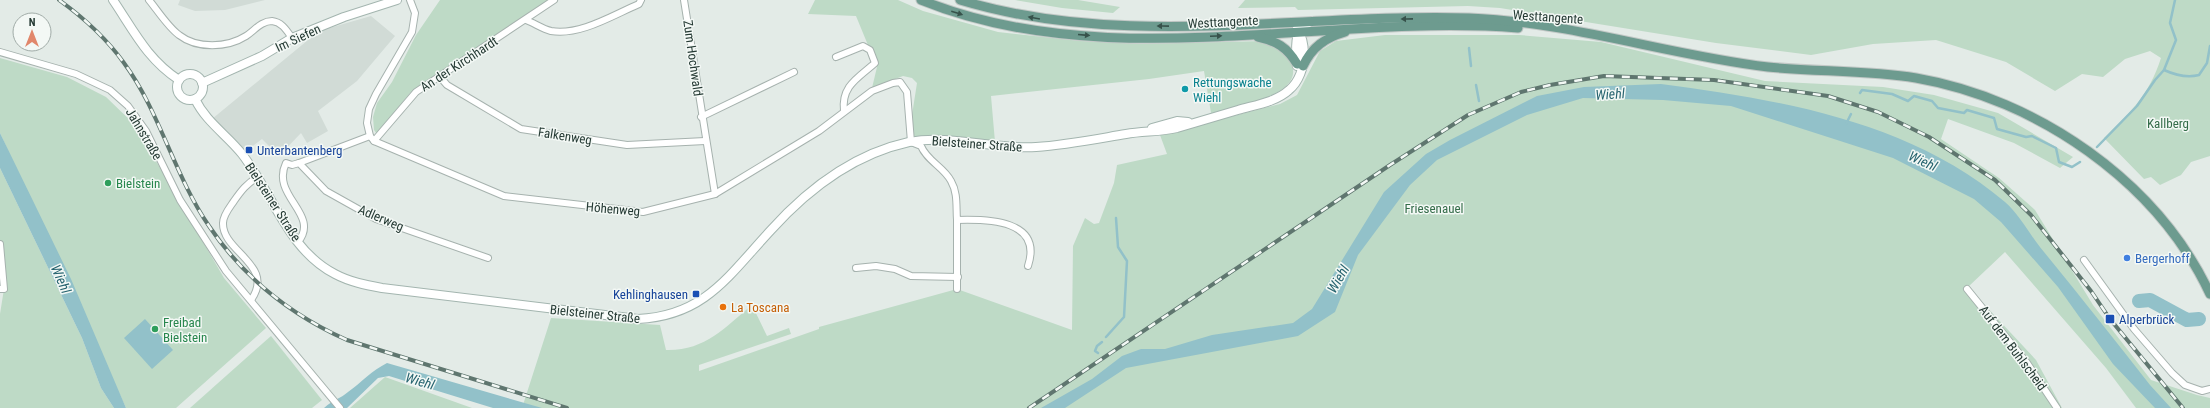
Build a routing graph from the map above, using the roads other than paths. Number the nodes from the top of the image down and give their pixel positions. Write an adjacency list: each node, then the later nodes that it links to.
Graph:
1 (113, 0): 23 (main road)
2 (149, 0): 17 (street)
3 (397, 0): 17 (main road, Im Siefen)
4 (410, 0): 28 (street)
5 (554, 0): 10 (street, An der Kirchhardt)
6 (641, 0): 10 (street)
7 (684, 0): 27 (street, Zum Hochwald)
8 (920, 0): 15 (main road, Westtangente, one-way to 15)
9 (960, 0): 12 (main road, Westtangente, one-way to 9)
10 (526, 20): 22 (street, An der Kirchhardt)
11 (1316, 20): 12 (main road, Westtangente); 14 (main road); 16 (main road, Westtangente, one-way to 11)
12 (1286, 22): 14 (main road)
13 (1357, 28): 14 (main road, Westtangente); 16 (main road, Westtangente); 20 (main road)
14 (1299, 31): 15 (main road, Westtangente); 20 (main road)
15 (1247, 34): 20 (main road)
16 (1591, 34): 46 (main road)
17 (292, 38): 24 (main road, Im Siefen)
18 (0, 52): 47 (street, Jahnstraße)
19 (836, 57): 26 (street)
20 (1300, 65): 30 (main road, Bielsteiner Straße)
21 (794, 72): 27 (street, Zum Hochwald)
22 (440, 77): 28 (street, An der Kirchhardt); 29 (street, Falkenweg)
23 (179, 80): 24 (main road); 25 (main road)
24 (202, 83): 25 (main road)
25 (195, 99): 32 (main road, Bielsteiner Straße)
26 (844, 111): 30 (street, Höhenweg); 33 (street, Höhenweg)
27 (701, 117): 29 (street, Zum Hochwald)
28 (372, 138): 31 (street); 33 (street, Höhenweg)
29 (705, 141): 33 (street, Zum Hochwald)
30 (911, 142): 34 (street); 35 (main road, Bielsteiner Straße)
31 (299, 163): 35 (street); 38 (street, Adlerweg)
32 (258, 177): 35 (main road, Bielsteiner Straße); 47 (street)
33 (715, 194)
34 (957, 220): 40 (street); 42 (street)
35 (298, 242)
36 (0, 244): 37 (street)
37 (1, 258): 43 (street)
38 (488, 258)
39 (2084, 260): 48 (street)
40 (1028, 266)
41 (856, 268): 42 (street)
42 (958, 277): 44 (street)
43 (0, 289)
44 (957, 289)
45 (1967, 289): 50 (street, Auf dem Buhlscheid)
46 (2210, 294)
47 (251, 300): 49 (street, Jahnstraße)
48 (2210, 389)
49 (340, 408)
50 (2058, 408)

